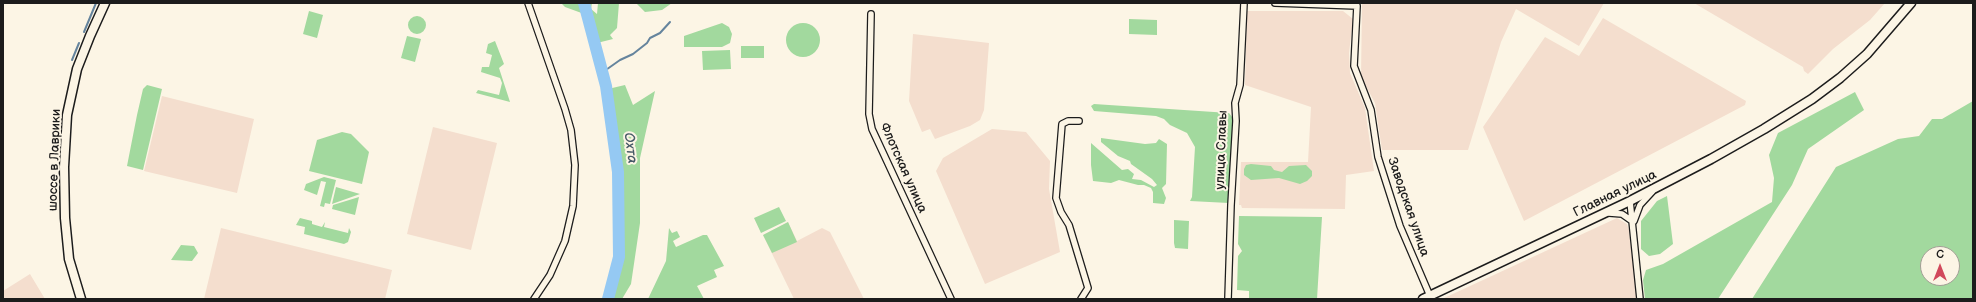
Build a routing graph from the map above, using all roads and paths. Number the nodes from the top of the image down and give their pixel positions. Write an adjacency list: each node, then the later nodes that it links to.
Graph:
1 (105, 3): 14 (main road, шоссе в Лаврики)
2 (528, 3): 15 (street)
3 (1244, 3): 18 (street, улица Славы)
4 (1275, 3): 13 (street, Заводская улица)
5 (1911, 3): 8 (main road, Главная улица)
6 (871, 14): 16 (street, Флотская улица)
7 (1079, 121): 17 (street)
8 (1662, 184): 9 (main road, Главная улица); 12 (street)
9 (1630, 201): 10 (main road, Главная улица); 11 (street)
10 (1605, 213): 11 (street); 13 (main road, Главная улица)
11 (1632, 221): 12 (street)
12 (1633, 230): 19 (street)
13 (1426, 297)
14 (81, 299)
15 (534, 299)
16 (951, 299)
17 (1081, 299)
18 (1228, 299)
19 (1640, 299)

